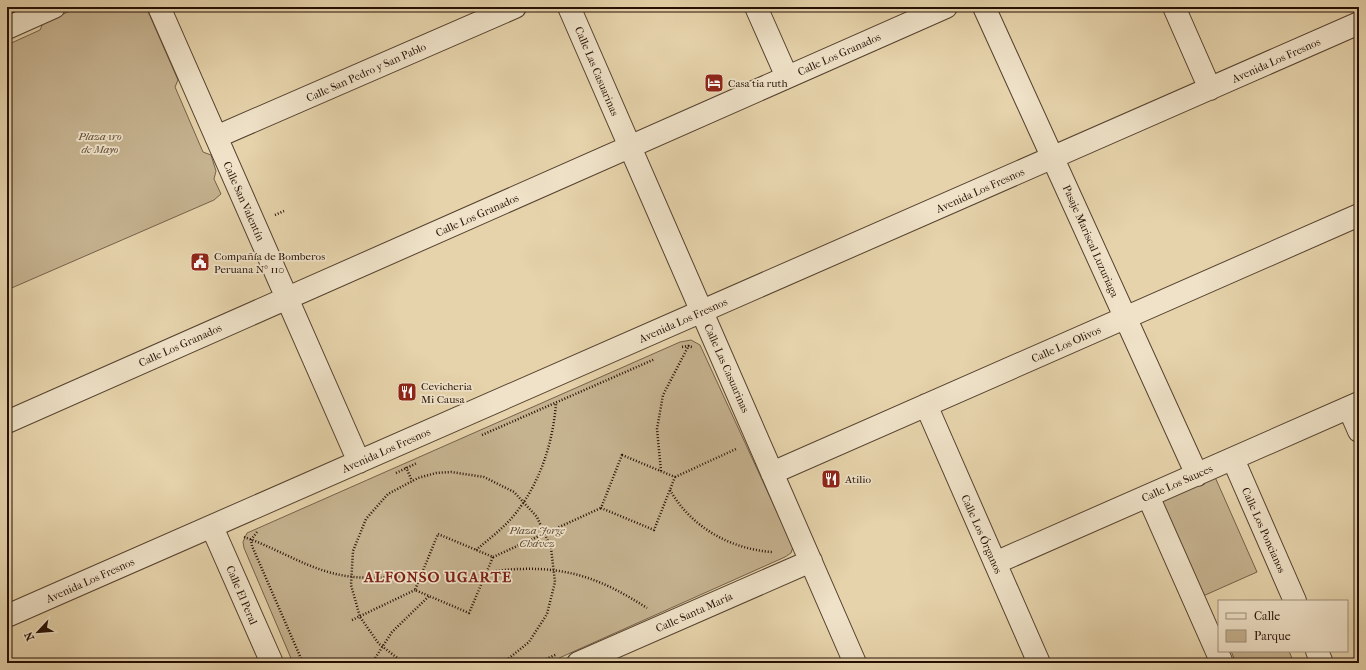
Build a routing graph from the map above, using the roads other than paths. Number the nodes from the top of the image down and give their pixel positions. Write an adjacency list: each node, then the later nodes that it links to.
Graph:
1 (54, 7): 10 (street)
2 (159, 7): 13 (street, Calle San Valentín)
3 (515, 7): 13 (street, Calle San Pedro y San Pablo)
4 (570, 7): 14 (street, Calle Las Casuarinas)
5 (756, 7): 11 (street)
6 (984, 7): 15 (street, Pasaje Mariscal Luzuriaga)
7 (1174, 7): 12 (street)
8 (943, 8): 11 (street, Calle Los Granados)
9 (1359, 24): 12 (street, Avenida Los Fresnos)
10 (7, 28)
11 (787, 77): 14 (street, Calle Los Granados)
12 (1210, 89): 15 (street, Avenida Los Fresnos)
13 (216, 137): 17 (street, Calle San Valentín)
14 (630, 147): 17 (street, Calle Los Granados); 18 (street, Calle Las Casuarinas)
15 (1053, 158): 18 (street, Avenida Los Fresnos); 19 (street, Pasaje Mariscal Luzuriaga)
16 (1359, 216): 19 (street, Calle Los Olivos)
17 (287, 298): 22 (street, Calle Los Granados); 25 (street, Calle San Valentín)
18 (702, 311): 25 (street, Avenida Los Fresnos); 26 (street, Calle Las Casuarinas)
19 (1126, 318): 20 (street, Calle Los Olivos); 27 (street, Pasaje Mariscal Luzuriaga)
20 (926, 405): 26 (street, Calle Los Olivos); 31 (street, Calle Los Órganos)
21 (1354, 405): 23 (street); 24 (street, Calle Los Sauces)
22 (7, 422)
23 (1359, 431)
24 (1232, 459): 27 (street, Calle Los Sauces); 32 (street, Calle Los Poncianos)
25 (359, 462): 29 (street, Avenida Los Fresnos)
26 (772, 473): 30 (street, Calle Las Casuarinas)
27 (1196, 475): 28 (street, Calle Los Sauces)
28 (1148, 496): 31 (street, Calle Los Sauces); 39 (street)
29 (212, 526): 33 (street, Avenida Los Fresnos); 35 (street, Calle El Peral)
30 (811, 561): 36 (street, Calle Santa María); 37 (street, Calle Las Casuarinas)
31 (995, 563): 38 (street, Calle Los Órganos)
32 (1295, 600)
33 (9, 609)
34 (1317, 652): 40 (street)
35 (272, 663)
36 (578, 663)
37 (855, 663)
38 (1039, 663)
39 (1222, 663)
40 (1322, 663)

